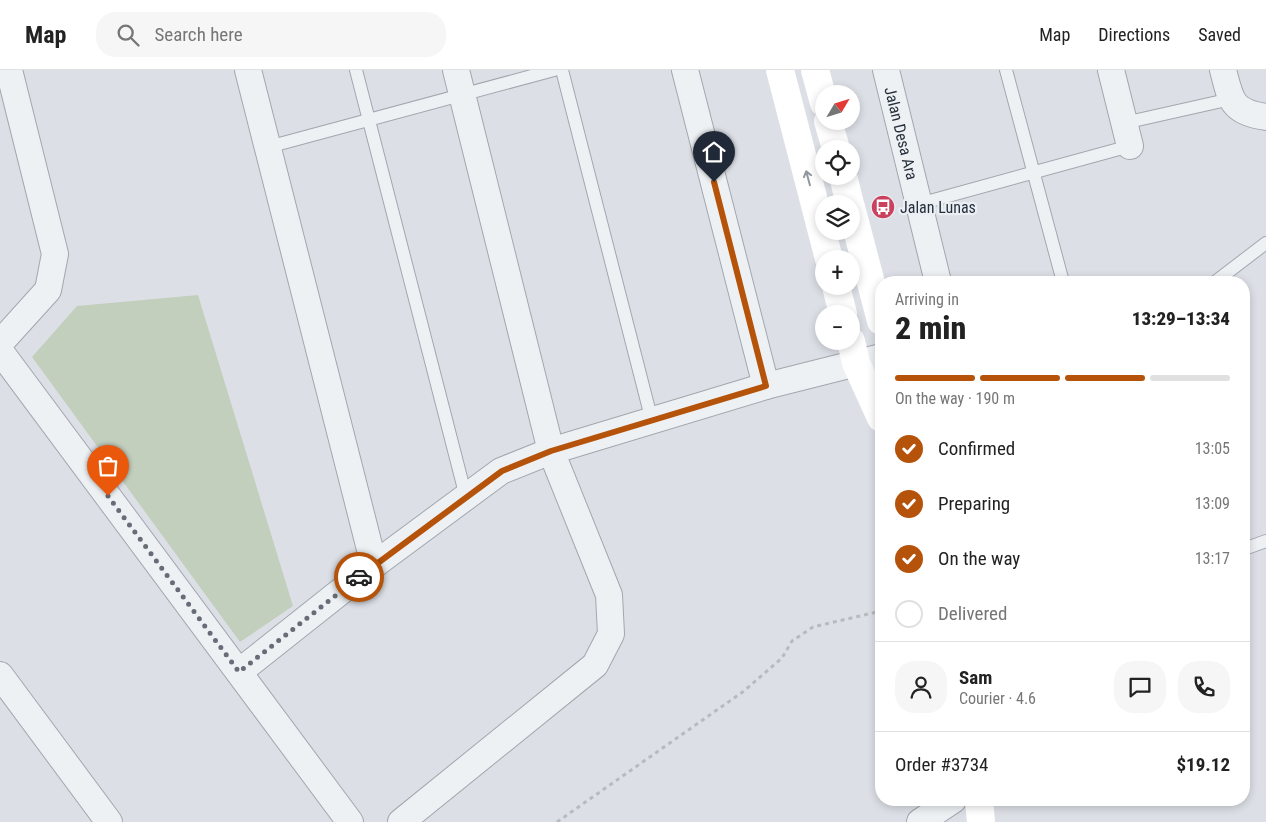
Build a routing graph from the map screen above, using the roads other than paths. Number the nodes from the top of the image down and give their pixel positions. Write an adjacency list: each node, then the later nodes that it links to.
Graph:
1 (10, 70): 29 (street)
2 (248, 70): 19 (street)
3 (356, 70): 17 (lane)
4 (554, 70): 13 (lane)
5 (562, 70): 34 (lane)
6 (685, 70): 32 (street)
7 (780, 70): 24 (main road, one-way to 7)
8 (815, 70): 14 (main road)
9 (886, 70): 21 (street, Jalan Desa Ara)
10 (1006, 70): 20 (lane)
11 (1111, 70): 18 (street)
12 (1223, 70): 15 (street)
13 (459, 82): 17 (lane); 35 (street)
14 (819, 85)
15 (1230, 99): 16 (street); 18 (lane)
16 (1266, 117)
17 (369, 120): 19 (lane); 36 (lane)
18 (1127, 134): 20 (lane)
19 (268, 147): 39 (street)
20 (1033, 173): 21 (lane); 26 (lane)
21 (919, 204): 25 (street, Jalan Desa Ara)
22 (860, 240): 28 (main road)
23 (1266, 243): 27 (lane)
24 (827, 250)
25 (937, 276)
26 (1061, 276)
27 (1223, 276)
28 (875, 298)
29 (0, 342)
30 (0, 351): 40 (street)
31 (863, 354): 32 (street); 33 (main road)
32 (766, 386): 34 (street)
33 (875, 397)
34 (652, 420): 35 (street)
35 (551, 451): 36 (street); 46 (street)
36 (466, 497): 39 (street)
37 (1266, 541): 38 (lane)
38 (1250, 547)
39 (374, 565): 40 (street)
40 (239, 672): 45 (street)
41 (0, 675): 44 (street)
42 (944, 806): 47 (street)
43 (980, 806): 48 (main road)
44 (110, 822)
45 (350, 822)
46 (401, 822)
47 (920, 822)
48 (981, 822)

